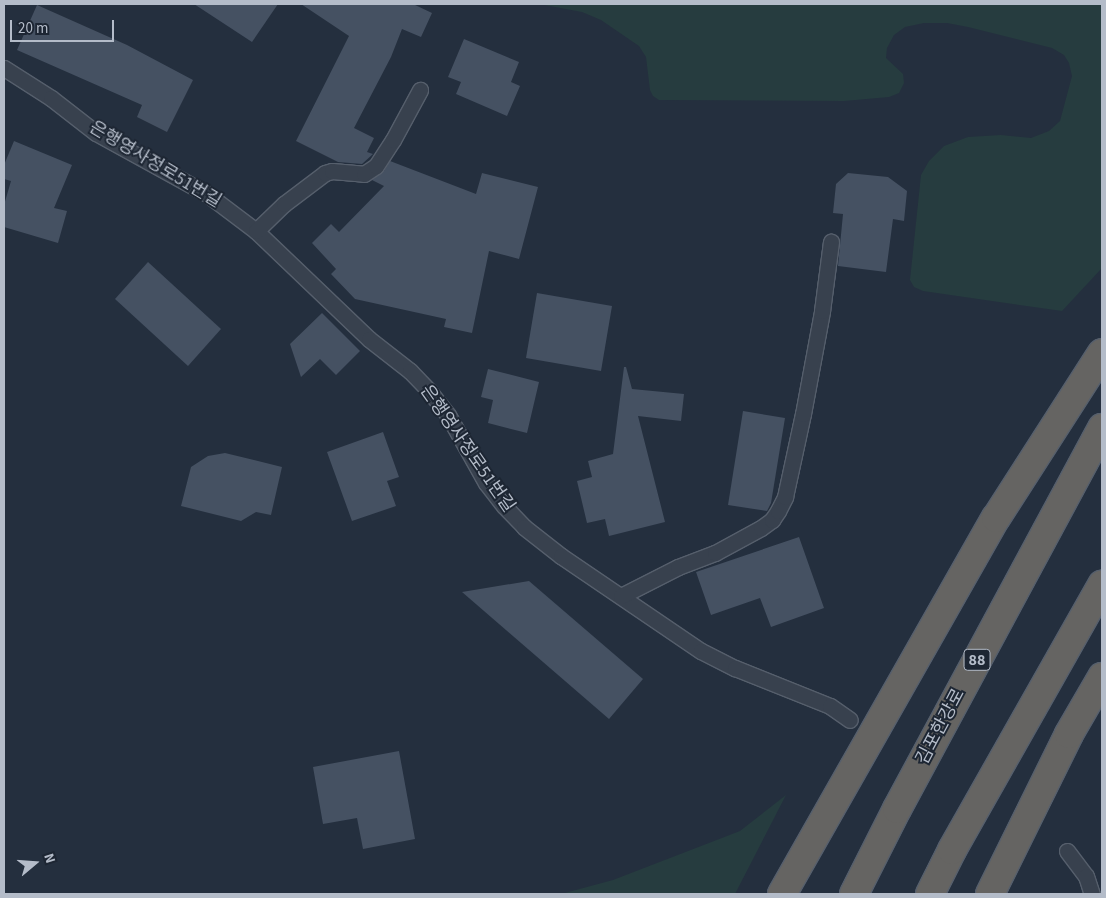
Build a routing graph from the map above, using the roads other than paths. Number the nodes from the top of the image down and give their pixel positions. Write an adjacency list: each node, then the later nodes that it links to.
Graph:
1 (4, 68): 3 (lane, 은행영사정로51번길)
2 (420, 90): 3 (lane)
3 (256, 230): 8 (lane, 은행영사정로51번길)
4 (831, 242): 8 (lane)
5 (1102, 353): 12 (highway)
6 (1102, 428): 13 (highway, 김포한강로 / 88)
7 (1102, 585): 14 (highway)
8 (621, 596): 10 (lane, 은행영사정로51번길)
9 (1102, 677): 15 (highway)
10 (850, 720)
11 (1067, 851): 16 (lane)
12 (782, 894)
13 (854, 894)
14 (930, 894)
15 (990, 894)
16 (1092, 894)

